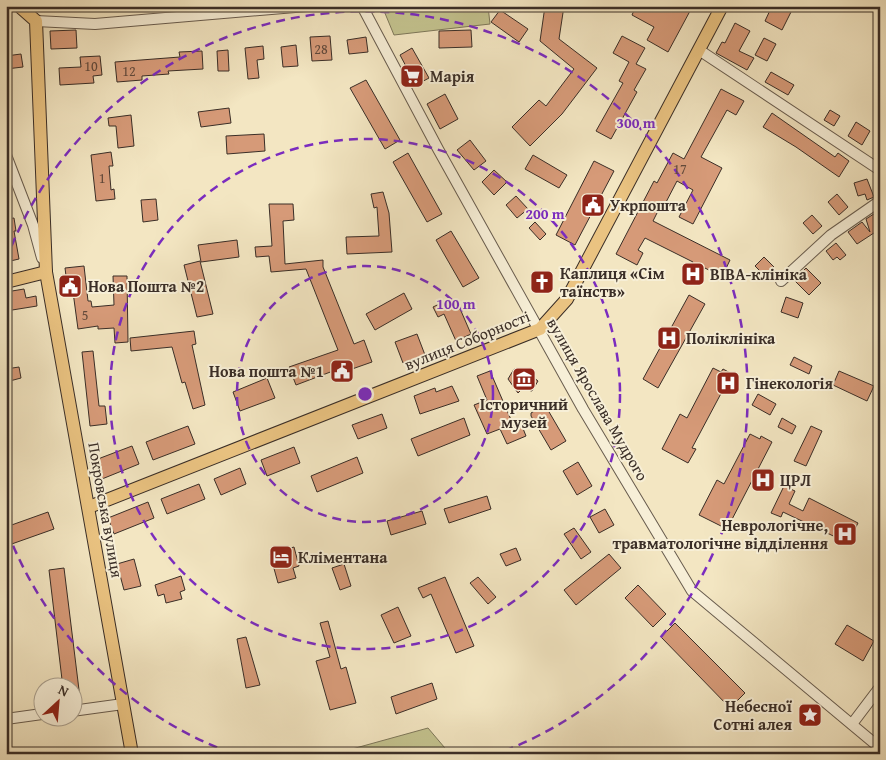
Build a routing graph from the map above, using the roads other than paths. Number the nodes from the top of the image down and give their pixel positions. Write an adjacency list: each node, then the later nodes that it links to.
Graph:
1 (19, 6): 5 (main road)
2 (307, 6): 5 (street)
3 (362, 6): 13 (street, вулиця Ярослава Мудрого)
4 (722, 6): 6 (main road, вулиця Соборності)
5 (36, 21): 10 (main road, Покровська вулиця)
6 (699, 50): 8 (street); 13 (main road, вулиця Соборності)
7 (6, 155): 10 (street, Покровська вулиця)
8 (880, 170)
9 (880, 201): 11 (street)
10 (46, 272): 12 (main road); 14 (main road, Покровська вулиця)
11 (780, 281)
12 (6, 282)
13 (540, 329): 14 (main road, вулиця Соборності); 20 (street, вулиця Ярослава Мудрого)
14 (89, 507): 16 (main road, Покровська вулиця)
15 (880, 687): 20 (street)
16 (123, 704): 17 (street); 22 (main road, Покровська вулиця)
17 (82, 709)
18 (32, 715): 19 (street)
19 (6, 719)
20 (852, 724): 21 (street, вулиця Ярослава Мудрого)
21 (880, 748)
22 (132, 754)

